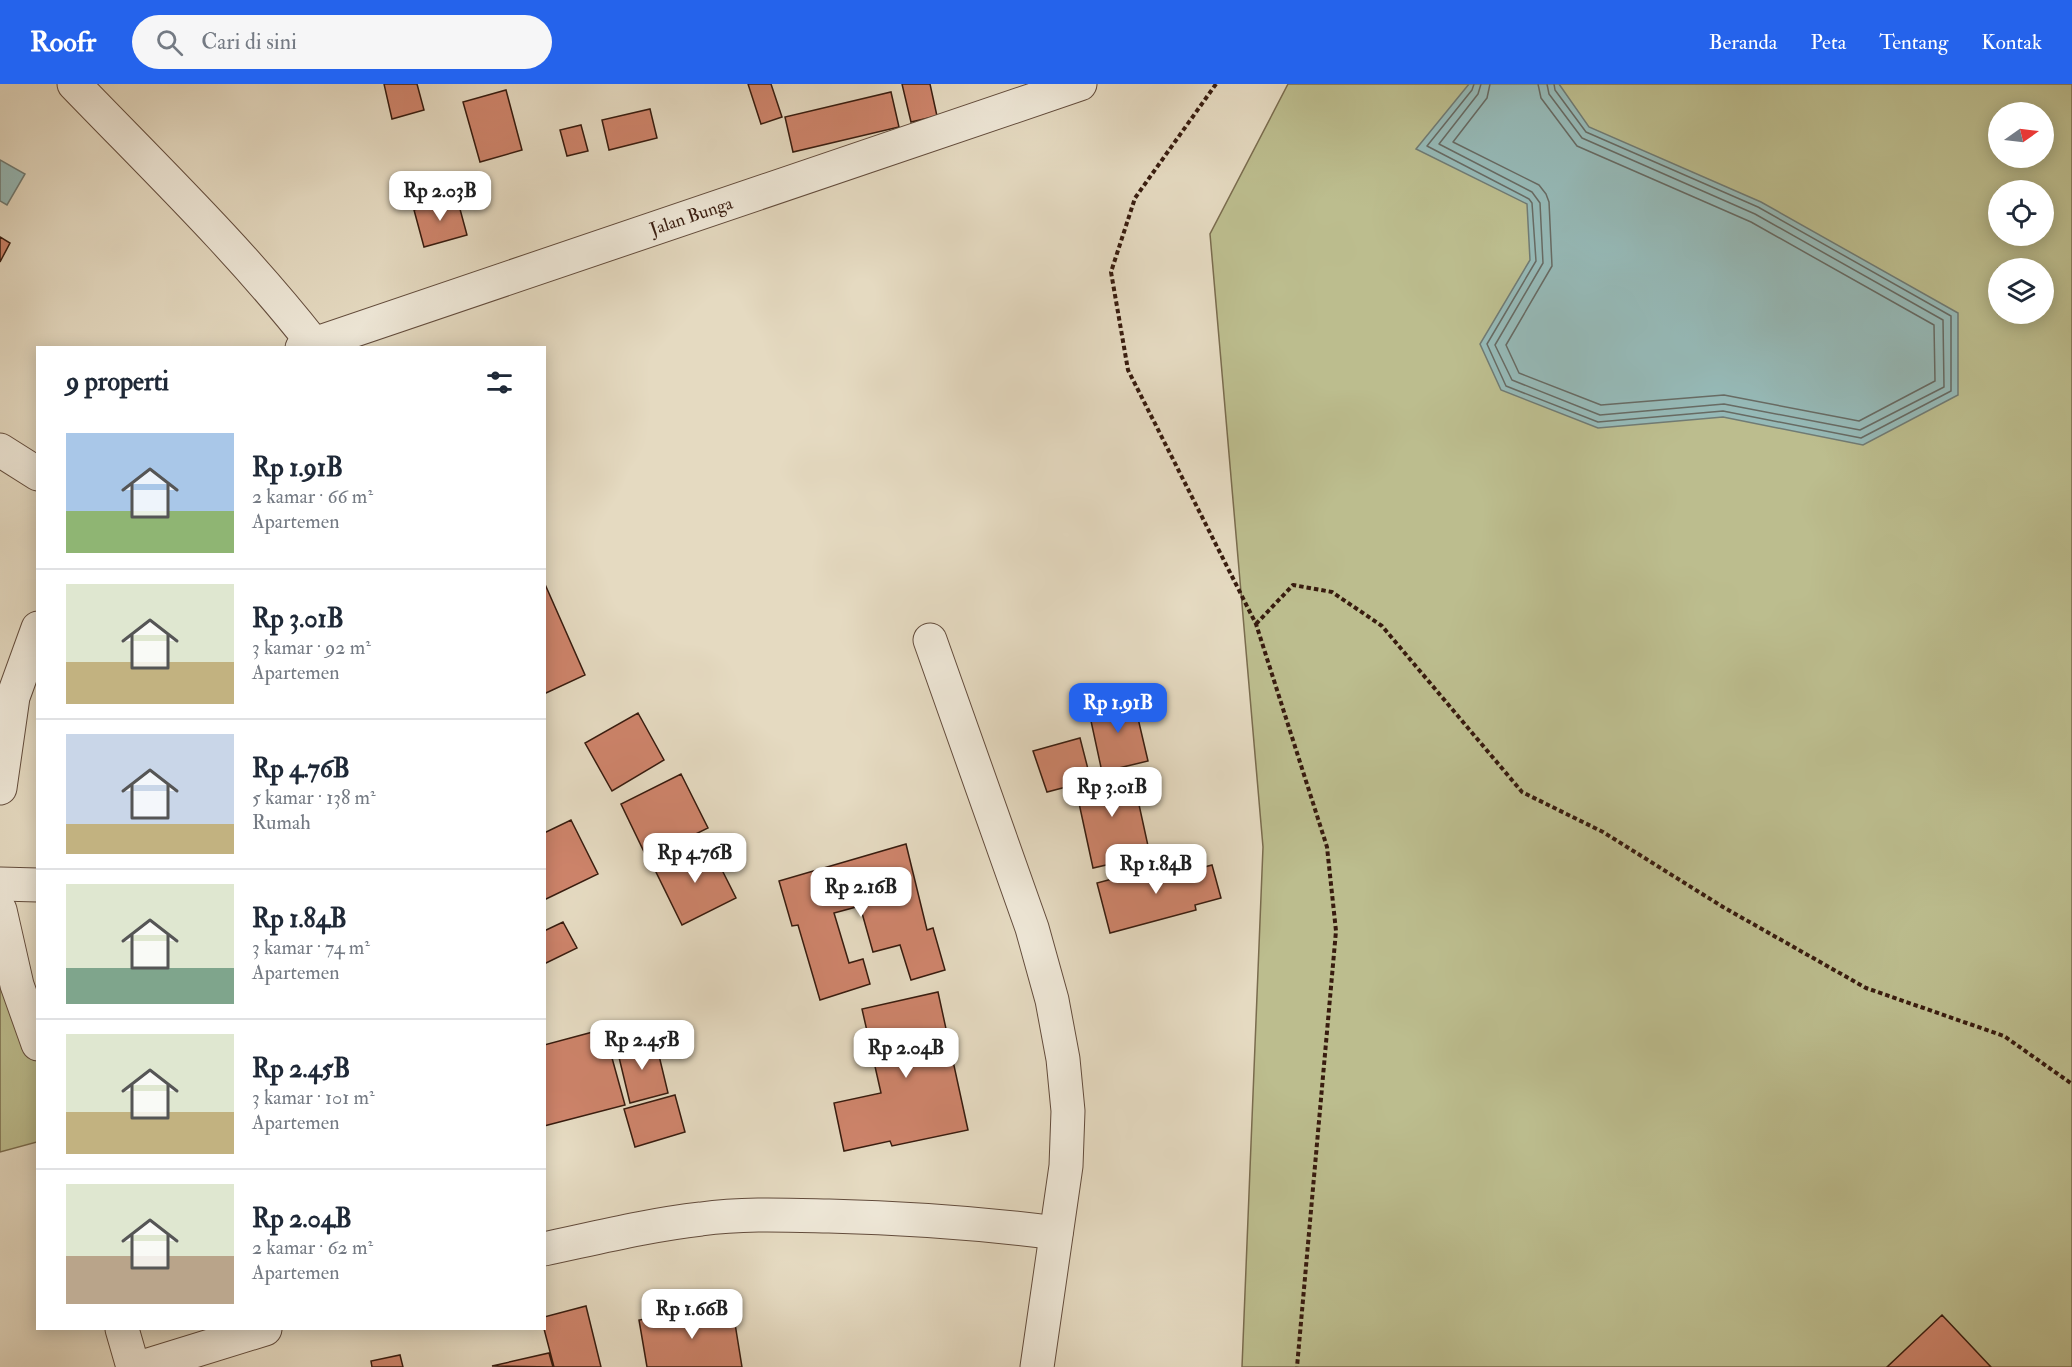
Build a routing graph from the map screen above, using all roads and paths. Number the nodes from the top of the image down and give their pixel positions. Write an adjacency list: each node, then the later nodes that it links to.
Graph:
1 (74, 84): 4 (street)
2 (1080, 84): 4 (street, Jalan Bunga)
3 (1216, 84): 7 (path)
4 (308, 345)
5 (0, 450): 6 (street)
6 (36, 473)
7 (1256, 624): 15 (path); 23 (path)
8 (36, 634): 10 (street)
9 (930, 640): 16 (street)
10 (0, 788)
11 (0, 884): 12 (street)
12 (36, 885)
13 (0, 910): 14 (street)
14 (36, 1038)
15 (2072, 1084)
16 (1056, 1233): 17 (street); 22 (street)
17 (546, 1249)
18 (122, 1330): 20 (street)
19 (262, 1330): 21 (street)
20 (133, 1367)
21 (142, 1367)
22 (1037, 1367)
23 (1297, 1367)

